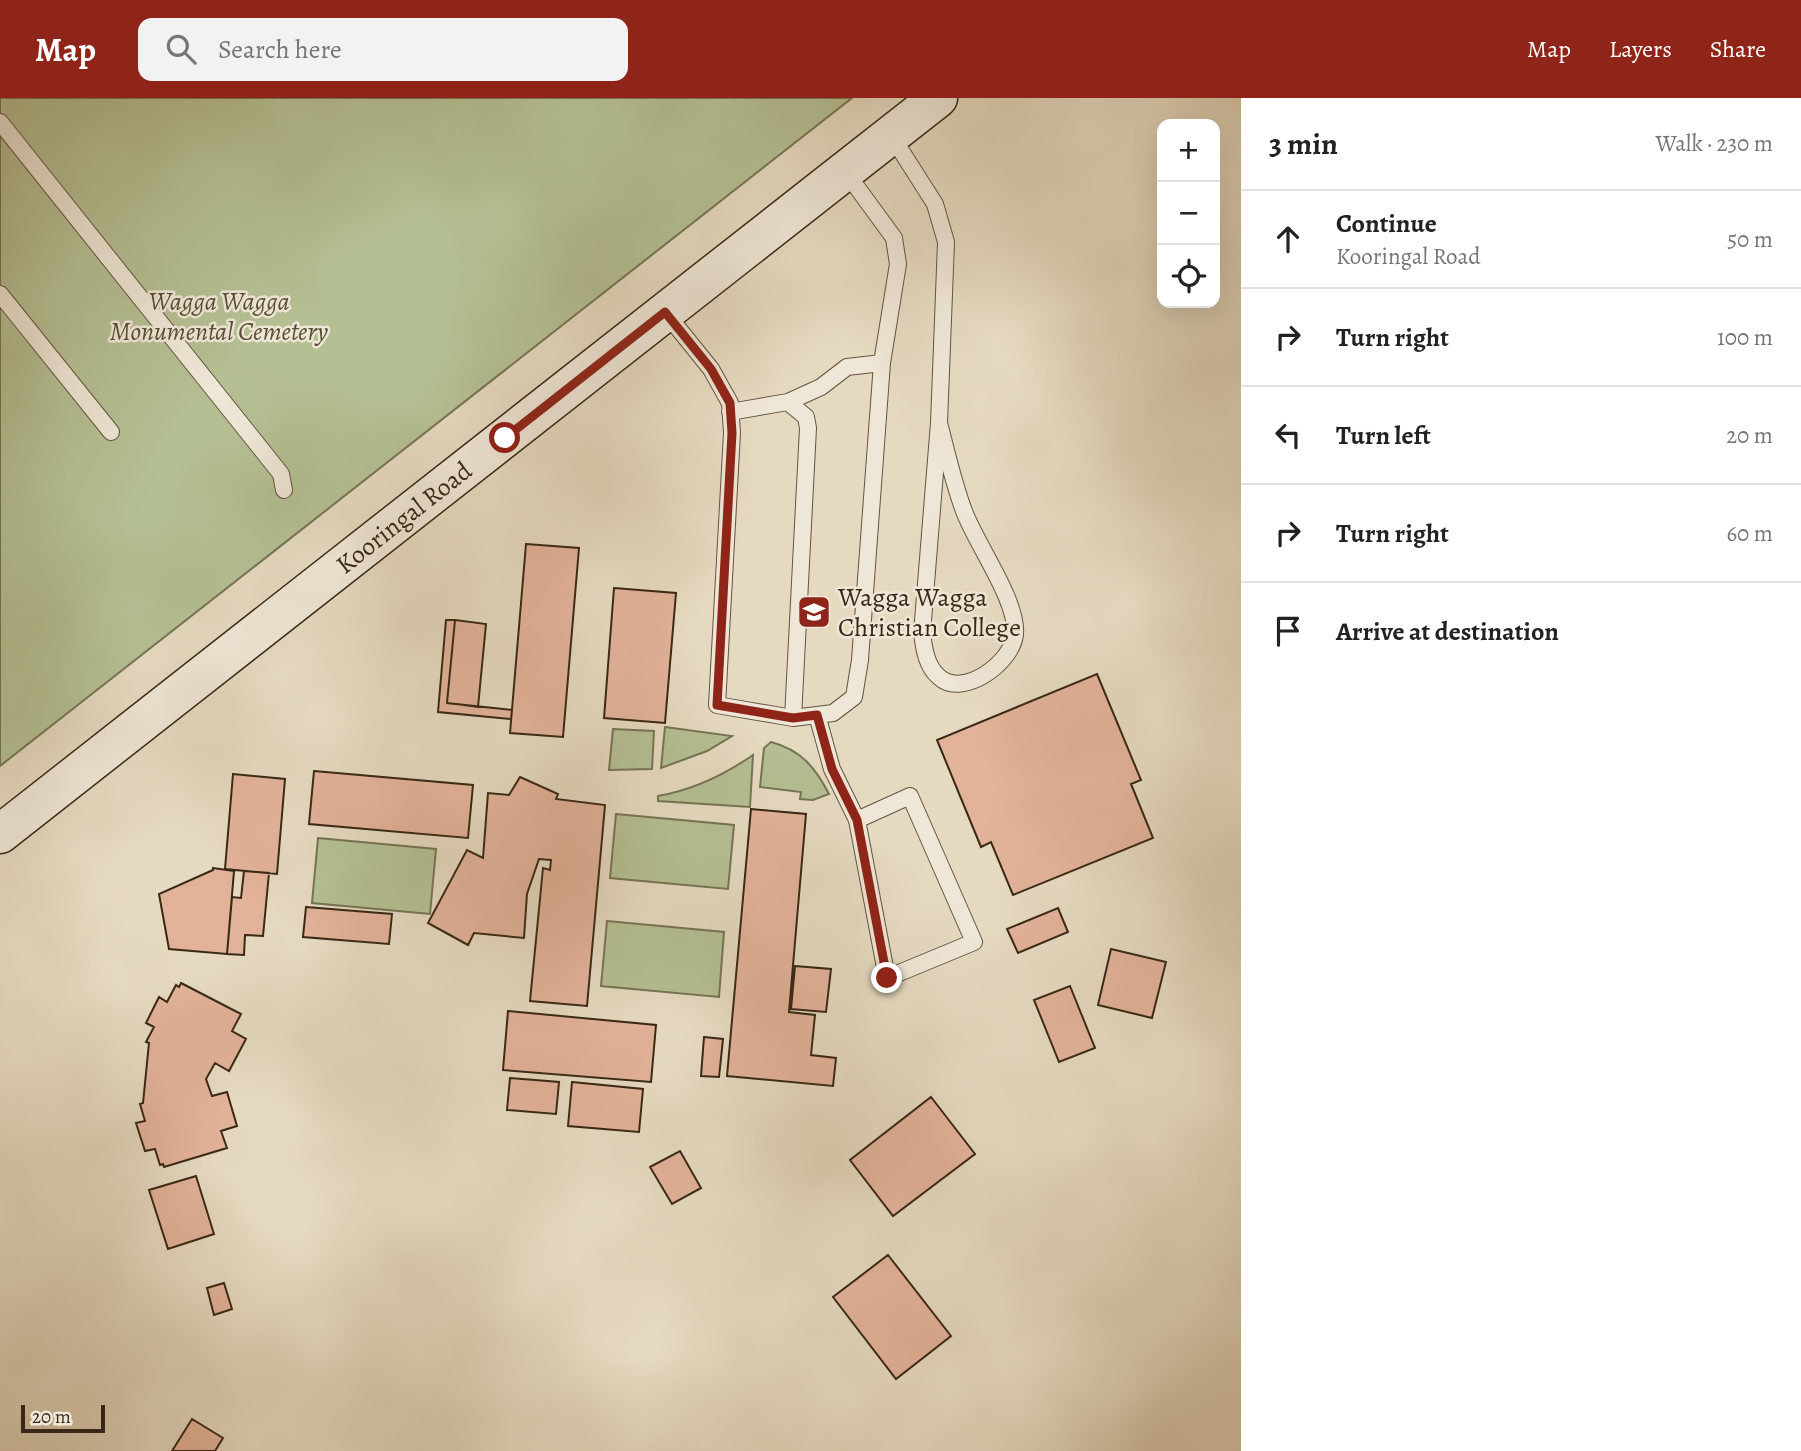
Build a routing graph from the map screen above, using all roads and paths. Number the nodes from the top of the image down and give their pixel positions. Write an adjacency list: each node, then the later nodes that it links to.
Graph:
1 (938, 98): 3 (main road, Kooringal Road)
2 (0, 122): 12 (lane)
3 (891, 135): 4 (main road, Kooringal Road); 10 (lane)
4 (845, 171): 6 (main road, Kooringal Road); 7 (lane)
5 (0, 294): 11 (lane)
6 (665, 312): 9 (lane); 16 (main road, Kooringal Road)
7 (882, 363): 8 (lane); 13 (lane)
8 (788, 402): 9 (lane); 14 (lane)
9 (730, 412): 14 (lane)
10 (939, 423): 10 (lane)
11 (111, 432)
12 (284, 489)
13 (817, 715): 14 (lane); 15 (lane)
14 (793, 718)
15 (857, 820): 15 (lane)
16 (0, 834)

